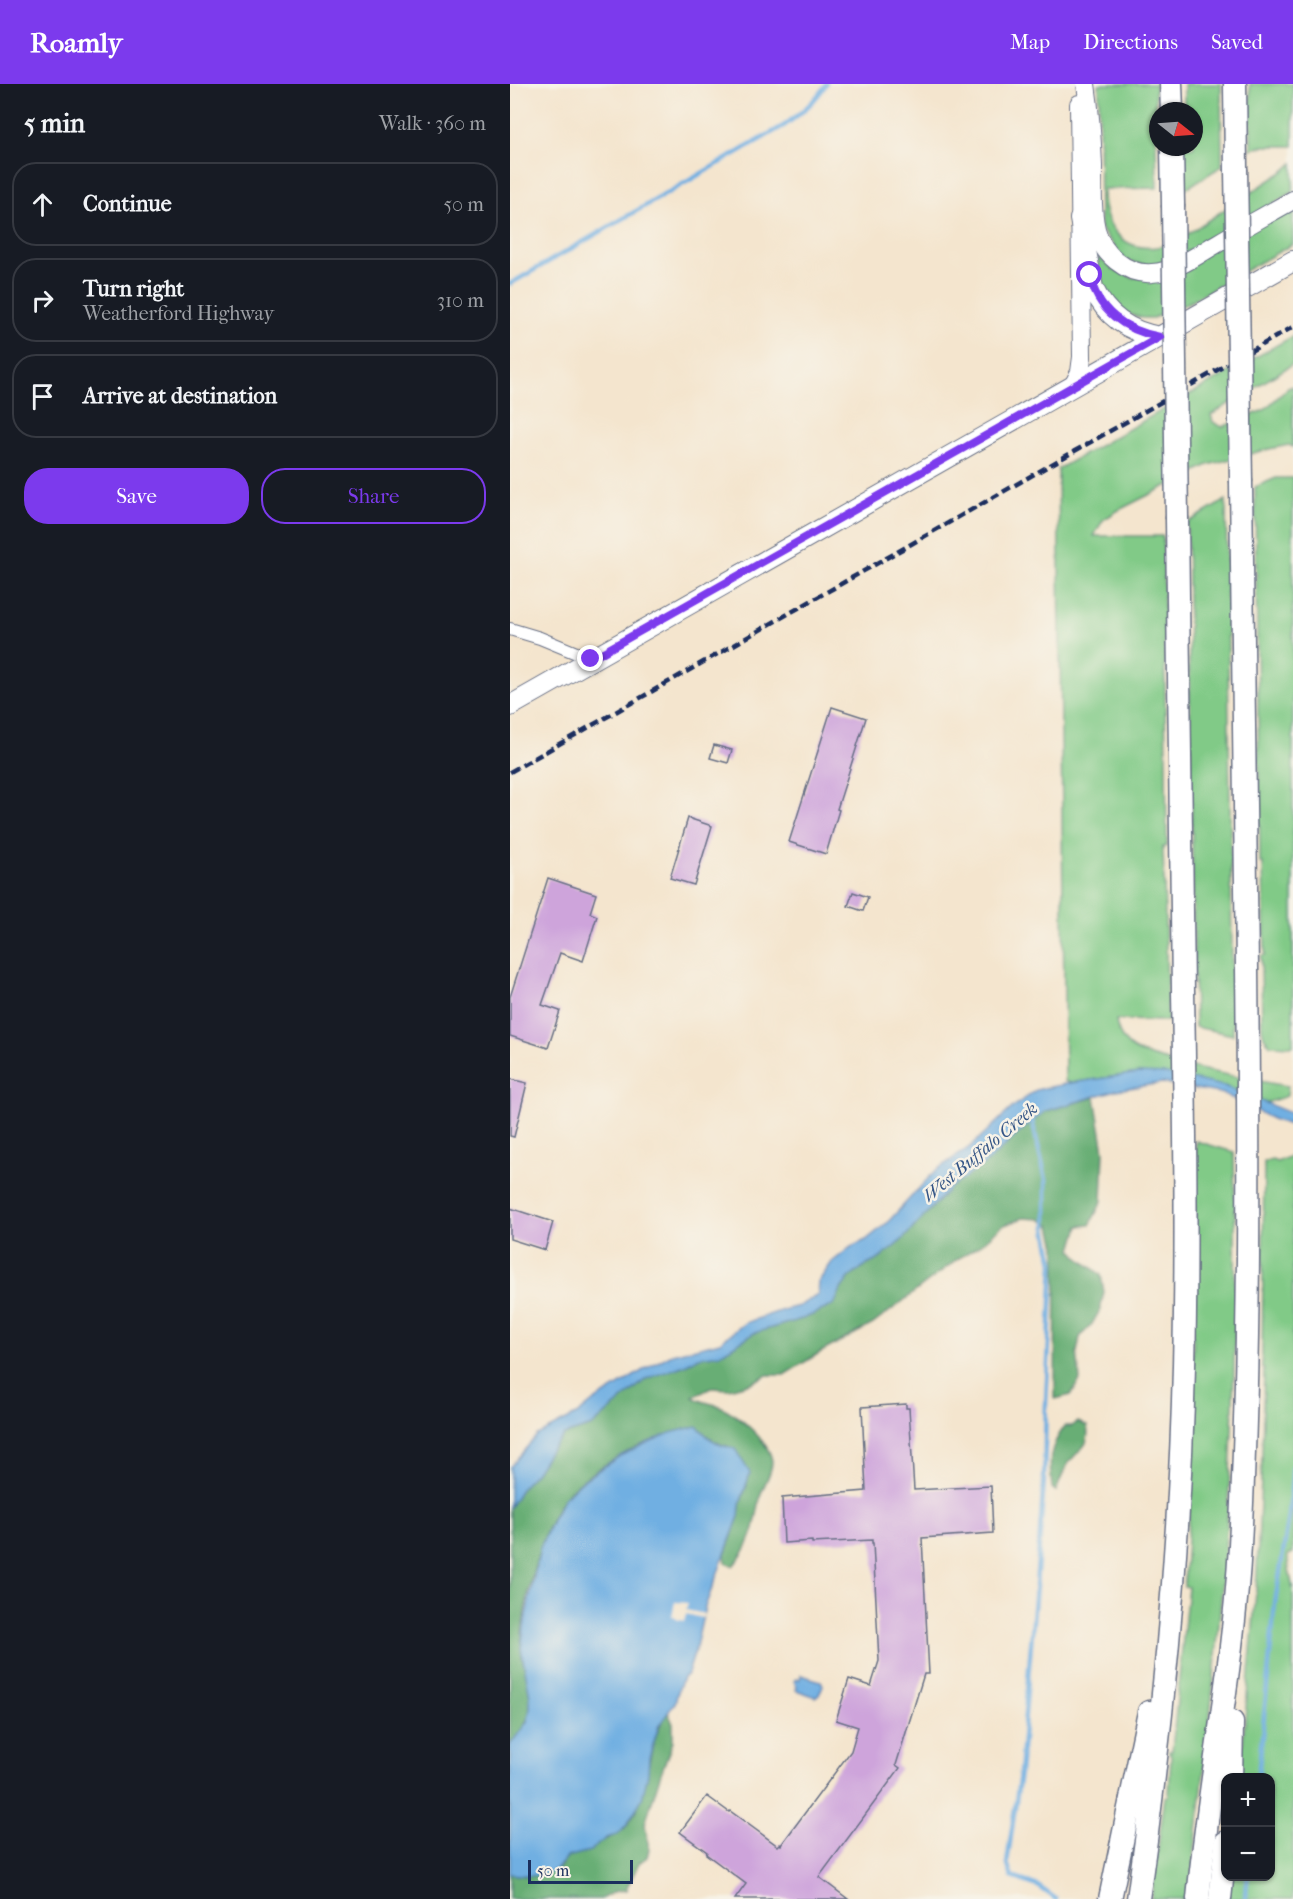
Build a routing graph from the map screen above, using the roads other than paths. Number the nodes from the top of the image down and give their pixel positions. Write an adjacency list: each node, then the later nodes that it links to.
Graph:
1 (1078, 84): 8 (main road)
2 (1086, 84): 7 (main road)
3 (1171, 84): 5 (highway)
4 (1235, 84): 16 (highway, bridge)
5 (1172, 102)
6 (1172, 156): 15 (highway, bridge)
7 (1293, 200)
8 (1080, 219): 10 (main road); 11 (main road)
9 (1293, 261): 10 (main road)
10 (1160, 337): 11 (main road)
11 (1073, 386): 13 (main road)
12 (510, 629): 13 (street)
13 (591, 659): 14 (main road)
14 (510, 706)
15 (1172, 1602): 19 (highway); 20 (highway)
16 (1233, 1640): 17 (highway); 21 (highway)
17 (1232, 1773)
18 (1222, 1881): 22 (highway)
19 (1110, 1899)
20 (1138, 1899)
21 (1198, 1899)
22 (1220, 1899)

